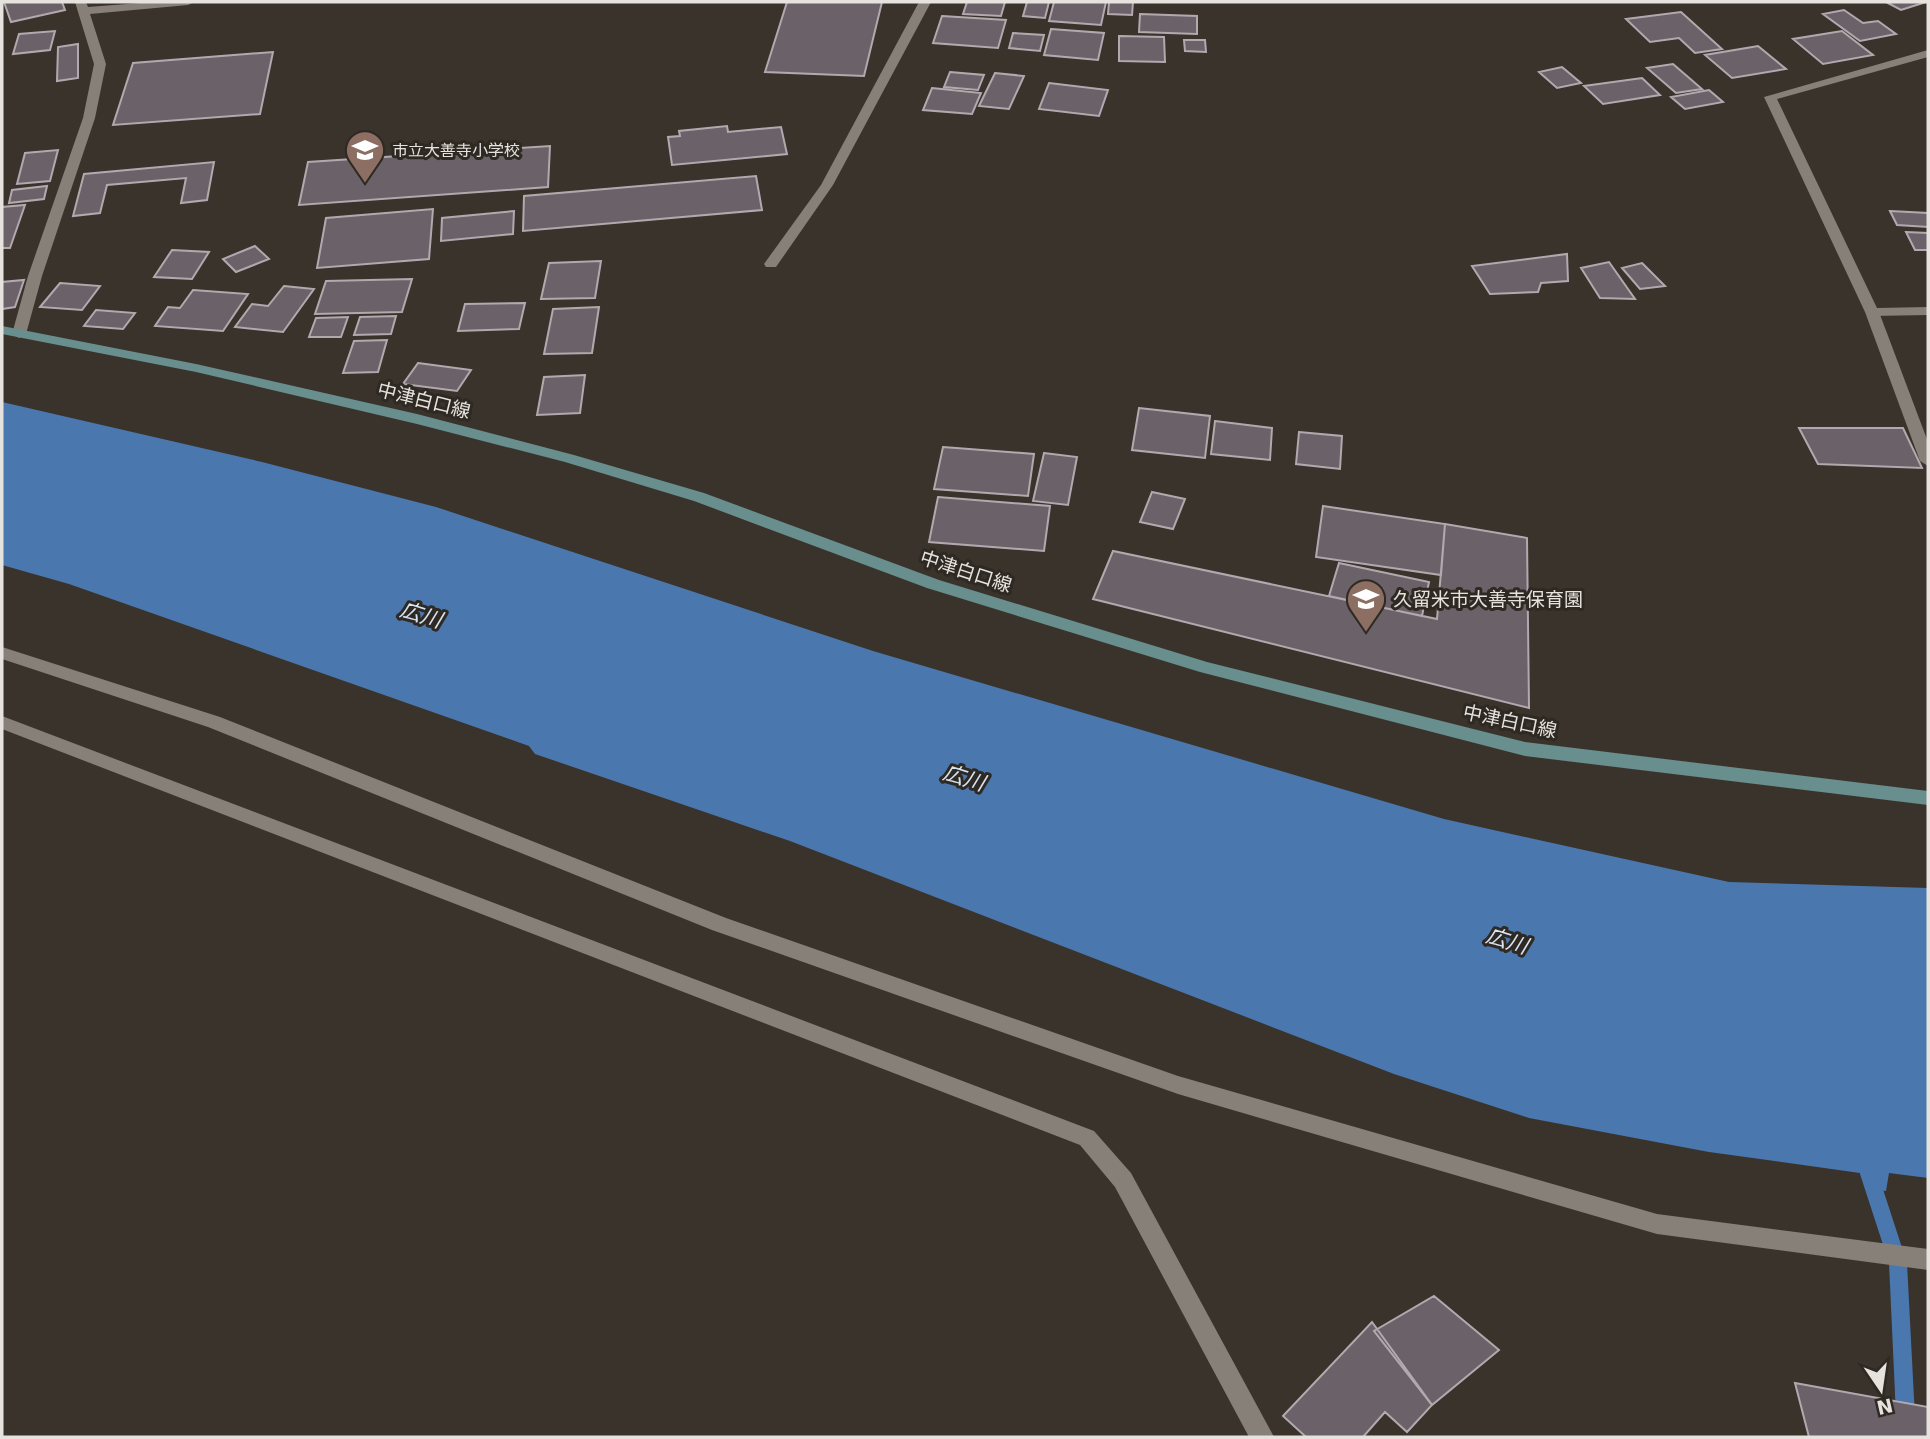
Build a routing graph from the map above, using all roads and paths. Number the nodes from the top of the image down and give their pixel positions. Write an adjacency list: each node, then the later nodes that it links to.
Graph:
1 (188, 2): 3 (street)
2 (925, 2): 5 (street)
3 (83, 6): 9 (street)
4 (1928, 53): 7 (street)
5 (771, 264)
6 (1928, 311): 7 (street)
7 (1872, 312): 10 (street)
8 (2, 330): 9 (main road, 中津白口線)
9 (19, 334): 13 (main road, 中津白口線)
10 (1928, 461)
11 (2, 653): 14 (street)
12 (2, 722): 15 (street)
13 (1928, 798)
14 (1928, 1260)
15 (1262, 1437)

